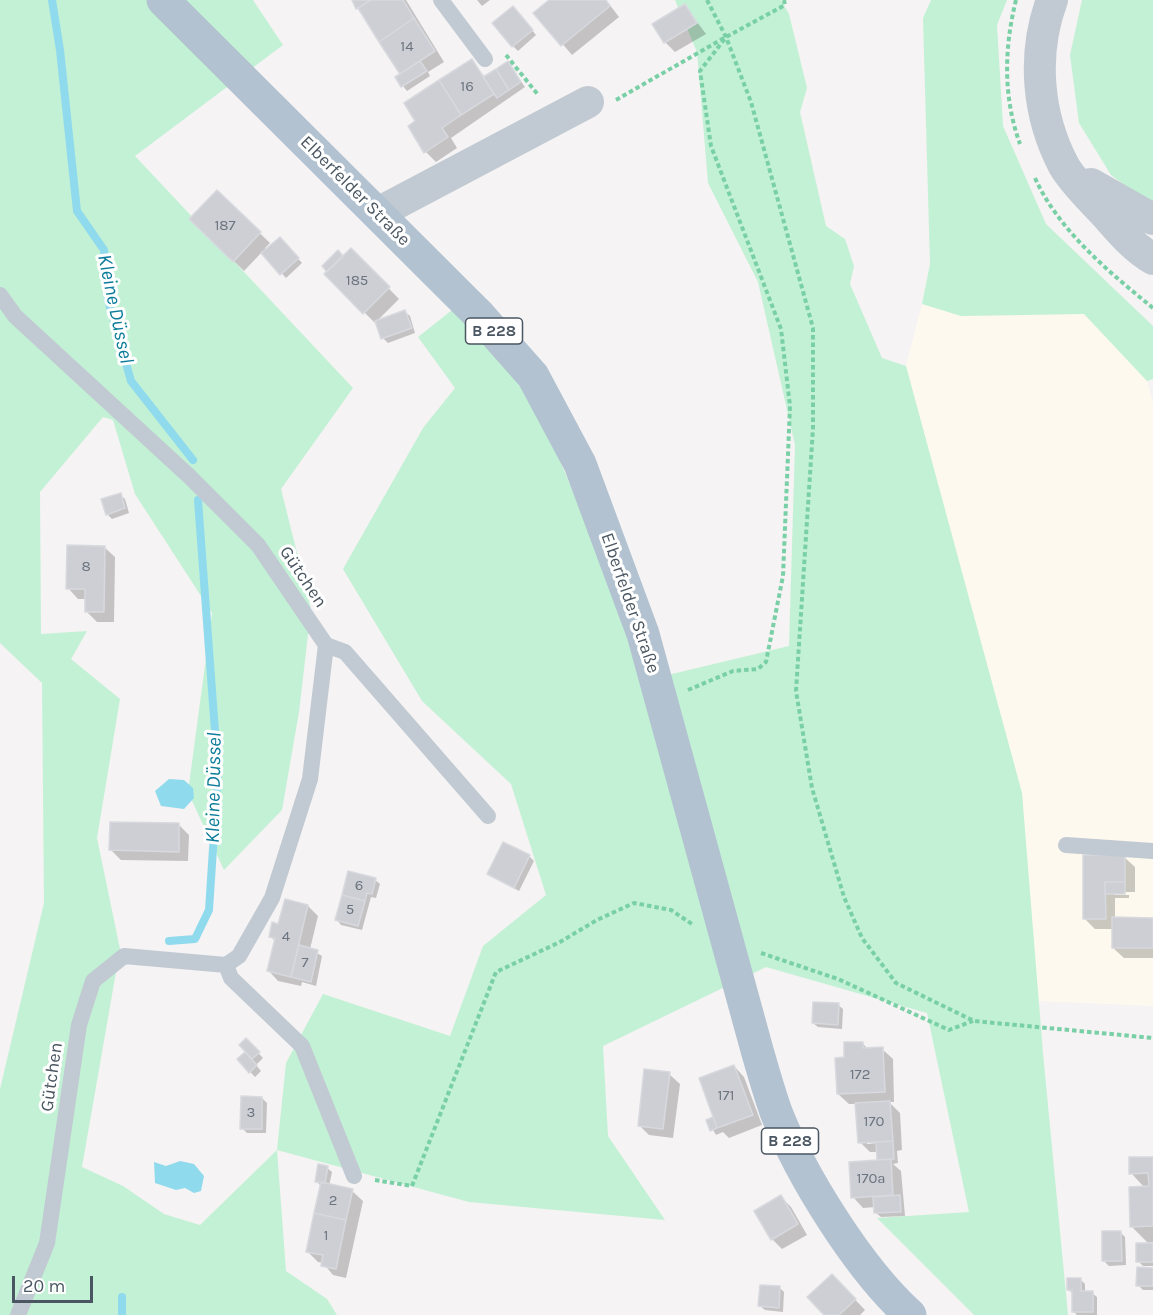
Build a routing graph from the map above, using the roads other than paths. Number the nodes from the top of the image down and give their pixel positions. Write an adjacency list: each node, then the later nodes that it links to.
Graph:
1 (163, 0): 7 (main road, Elberfelder Straße / B 228)
2 (441, 0): 4 (lane)
3 (1052, 0): 6 (street)
4 (485, 59)
5 (588, 102): 7 (street)
6 (1065, 167): 8 (street); 9 (street)
7 (378, 213): 18 (main road, Elberfelder Straße / B 228)
8 (1153, 219)
9 (1153, 259)
10 (0, 295): 11 (lane, Gütchen)
11 (326, 645): 12 (lane); 15 (lane)
12 (488, 816)
13 (1066, 844): 14 (lane)
14 (1153, 851)
15 (226, 965): 16 (lane); 17 (lane, Gütchen)
16 (354, 1176)
17 (18, 1315)
18 (910, 1315)

